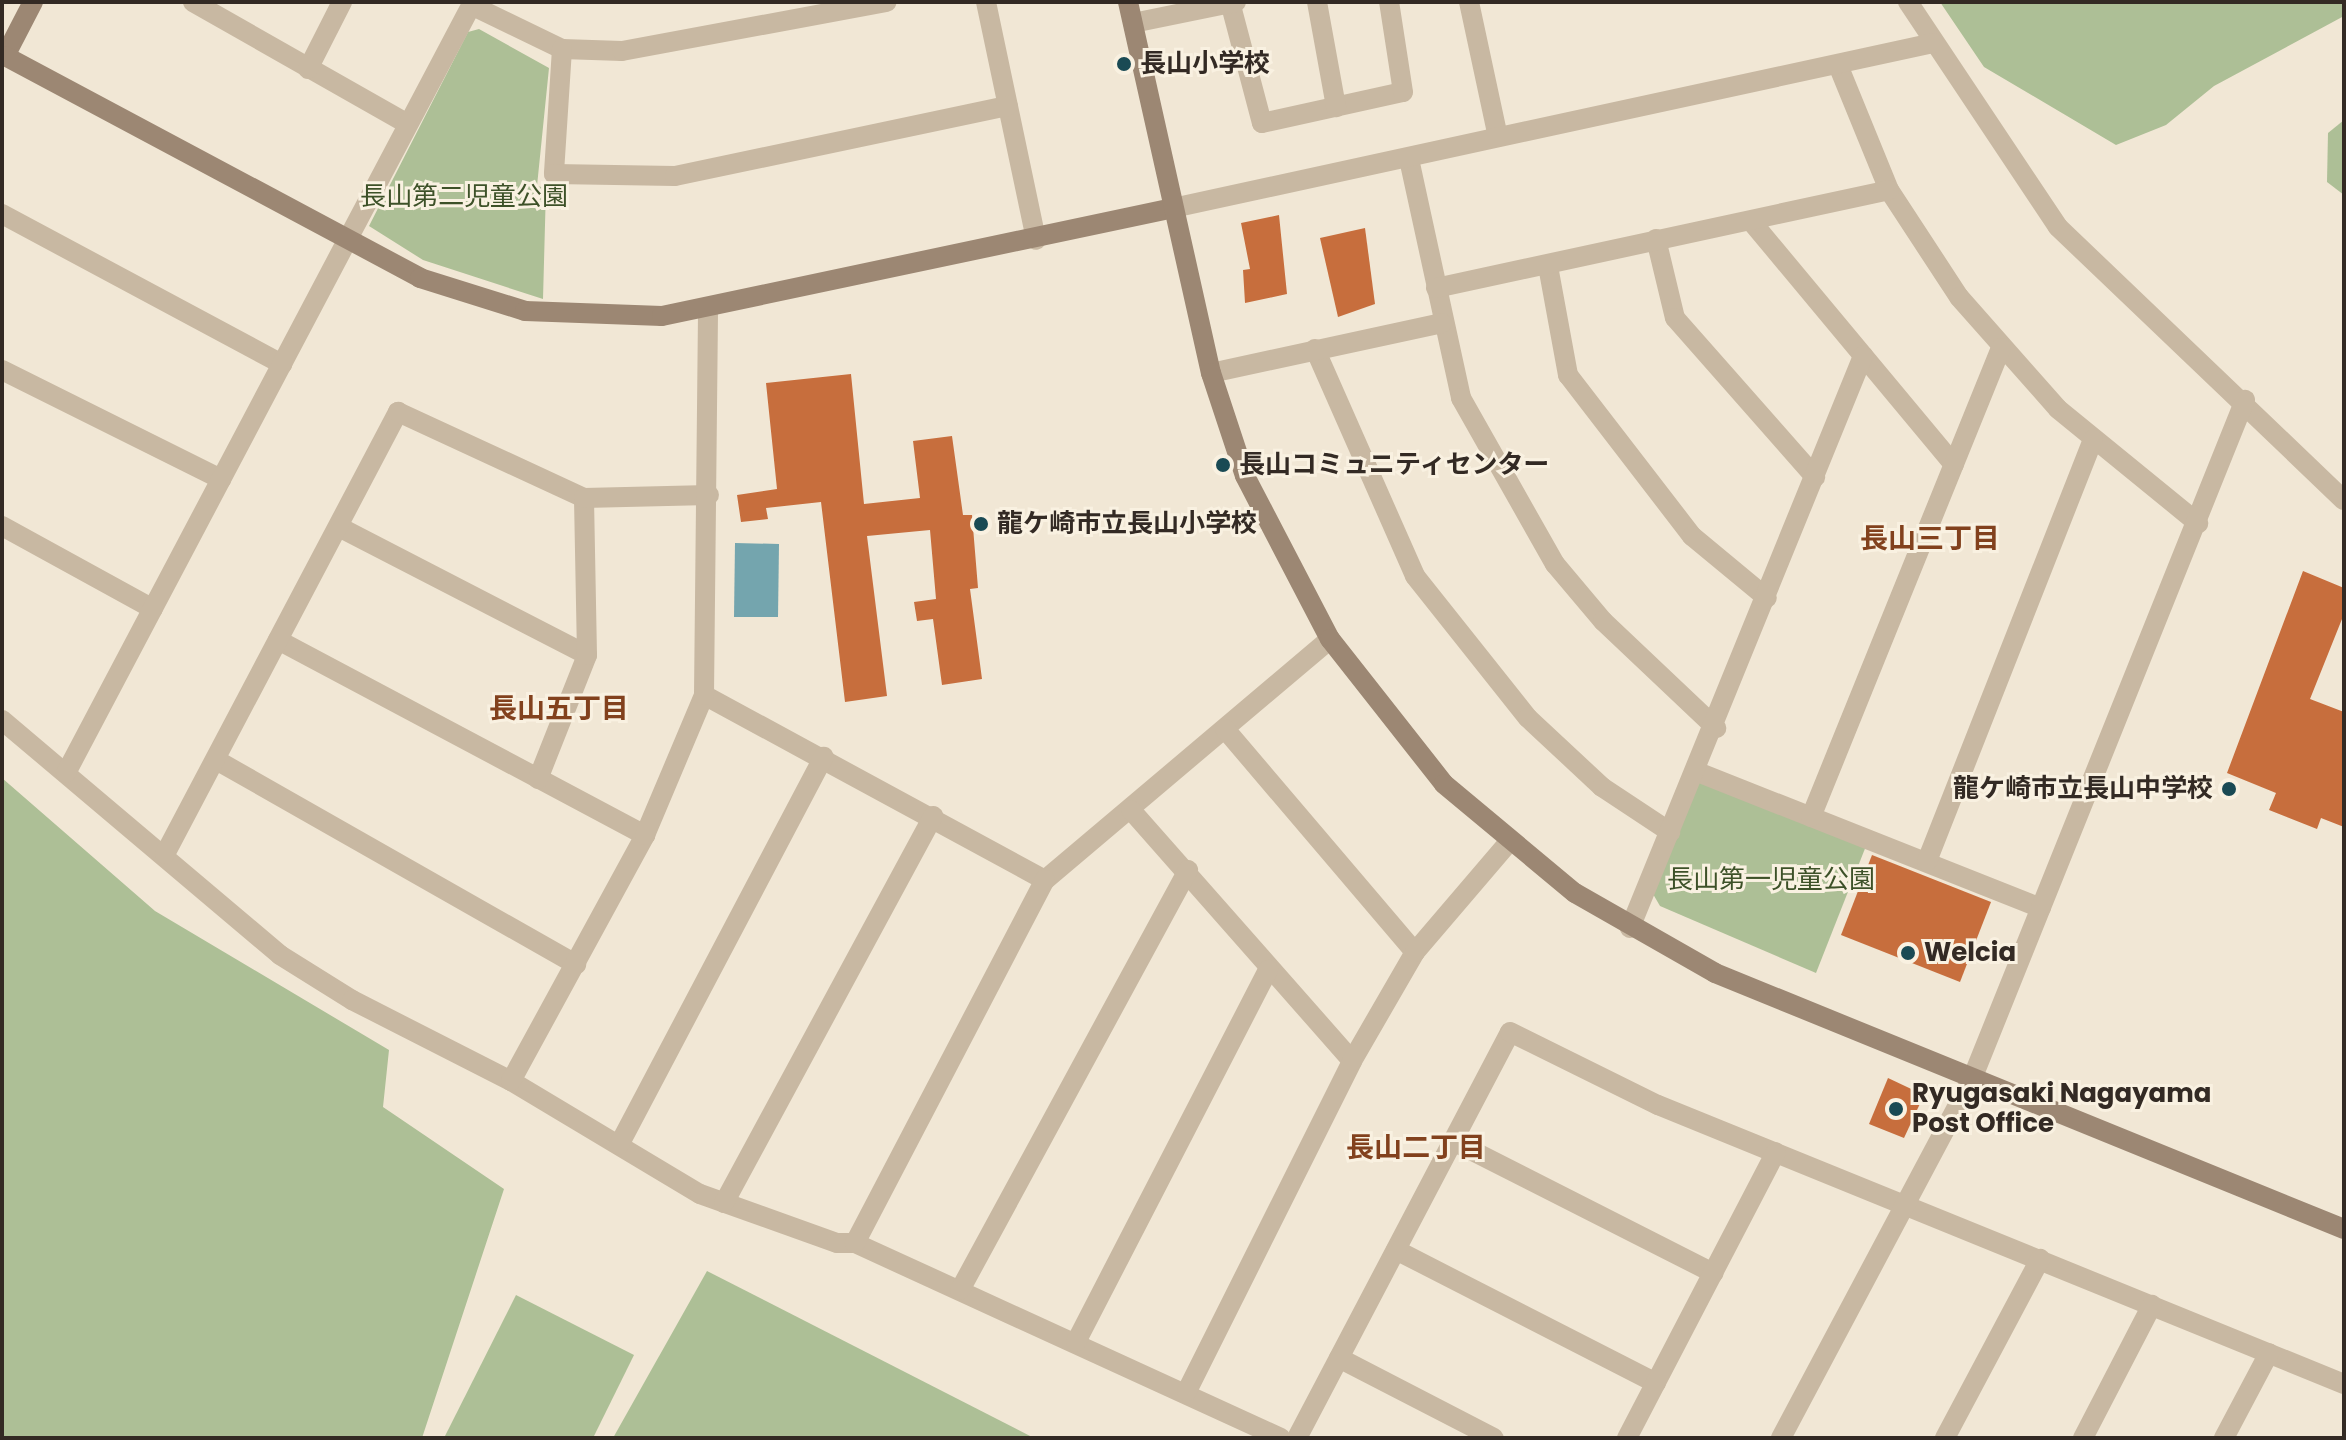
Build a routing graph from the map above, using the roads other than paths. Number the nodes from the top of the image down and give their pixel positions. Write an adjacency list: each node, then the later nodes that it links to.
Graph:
1 (33, 2): 16 (street)
2 (193, 2): 18 (street)
3 (342, 2): 18 (street)
4 (887, 2): 15 (street)
5 (986, 2): 19 (street)
6 (1128, 2): 13 (street)
7 (1232, 2): 13 (street); 20 (street)
8 (1317, 2): 20 (street)
9 (1389, 2): 20 (street)
10 (1469, 2): 22 (street)
11 (1908, 2): 14 (street)
12 (472, 3): 15 (street); 21 (street)
13 (1133, 23): 25 (street)
14 (1933, 43): 17 (street); 41 (street)
15 (562, 49): 19 (street)
16 (3, 57): 30 (street)
17 (1838, 65): 22 (street); 24 (street)
18 (308, 69): 21 (street)
19 (1008, 106): 29 (street)
20 (1336, 107)
21 (408, 124): 30 (street)
22 (1498, 137): 23 (street)
23 (1409, 159): 25 (street); 32 (street)
24 (1889, 190): 27 (street); 35 (street)
25 (1173, 208): 29 (street); 40 (street)
26 (2, 214): 38 (street)
27 (1751, 221): 28 (street); 37 (street)
28 (1656, 239): 31 (street); 44 (street)
29 (1036, 240): 33 (street)
30 (347, 241): 33 (street); 38 (street)
31 (1548, 266): 32 (street); 52 (street)
32 (1436, 288): 34 (street)
33 (708, 308): 46 (street)
34 (1442, 323): 36 (street); 59 (street)
35 (2001, 348): 42 (street); 43 (street)
36 (1315, 349): 40 (street); 69 (street)
37 (1863, 356): 43 (street); 44 (street)
38 (282, 364): 45 (street)
39 (2, 370): 45 (street)
40 (1211, 373): 54 (street)
41 (2244, 404): 48 (street); 49 (street)
42 (2093, 440): 49 (street); 73 (street)
43 (1954, 465): 68 (street)
44 (1815, 477): 52 (street)
45 (221, 479): 53 (street)
46 (709, 495): 47 (street); 57 (street)
47 (584, 498): 51 (street); 56 (street)
48 (2344, 500)
49 (2198, 523): 76 (street)
50 (2, 526): 53 (street)
51 (339, 527): 55 (street); 56 (street)
52 (1767, 598): 59 (street)
53 (153, 609): 64 (street)
54 (1330, 639): 60 (street); 71 (street)
55 (278, 640): 62 (street); 65 (street)
56 (587, 655): 65 (street)
57 (704, 695): 61 (street); 70 (street)
58 (2, 720): 64 (street)
59 (1716, 728): 63 (street)
60 (1225, 729): 66 (street); 78 (street)
61 (824, 757): 67 (street); 85 (street)
62 (218, 761): 72 (street); 79 (street)
63 (1695, 771): 68 (street); 69 (street)
64 (66, 773): 72 (street)
65 (538, 779): 70 (street)
66 (1131, 810): 74 (street); 75 (street)
67 (933, 816): 75 (street); 87 (street)
68 (1811, 817): 73 (street)
69 (1670, 832): 77 (street)
70 (645, 835): 79 (street)
71 (1509, 842): 77 (street); 78 (street)
72 (165, 854): 83 (street)
73 (1927, 861): 76 (street)
74 (1188, 870): 80 (street); 94 (street)
75 (1045, 880): 90 (street)
76 (2041, 908): 82 (street)
77 (1630, 928): 82 (street)
78 (1415, 952): 81 (street)
79 (576, 964): 83 (street)
80 (1268, 970): 81 (street); 96 (street)
81 (1352, 1061): 101 (street)
82 (1972, 1079): 88 (street); 89 (street)
83 (511, 1081): 85 (street)
84 (1453, 1141): 86 (street); 91 (street); 93 (street)
85 (619, 1145): 87 (street)
86 (1776, 1152): 88 (street); 93 (street)
87 (724, 1203): 90 (street)
88 (1908, 1203): 92 (street); 106 (street)
89 (2344, 1229)
90 (855, 1243): 94 (street)
91 (1396, 1250): 98 (street); 99 (street)
92 (2040, 1259): 95 (street); 107 (street)
93 (1713, 1273): 99 (street)
94 (960, 1290): 96 (street)
95 (2152, 1305): 97 (street); 108 (street)
96 (1076, 1342): 101 (street)
97 (2269, 1353): 100 (street); 109 (street)
98 (1339, 1358): 103 (street); 104 (street)
99 (1656, 1383): 105 (street)
100 (2344, 1384)
101 (1187, 1391): 102 (street)
102 (1280, 1438)
103 (1297, 1438)
104 (1494, 1438)
105 (1627, 1438)
106 (1781, 1438)
107 (1945, 1438)
108 (2083, 1438)
109 (2224, 1438)

